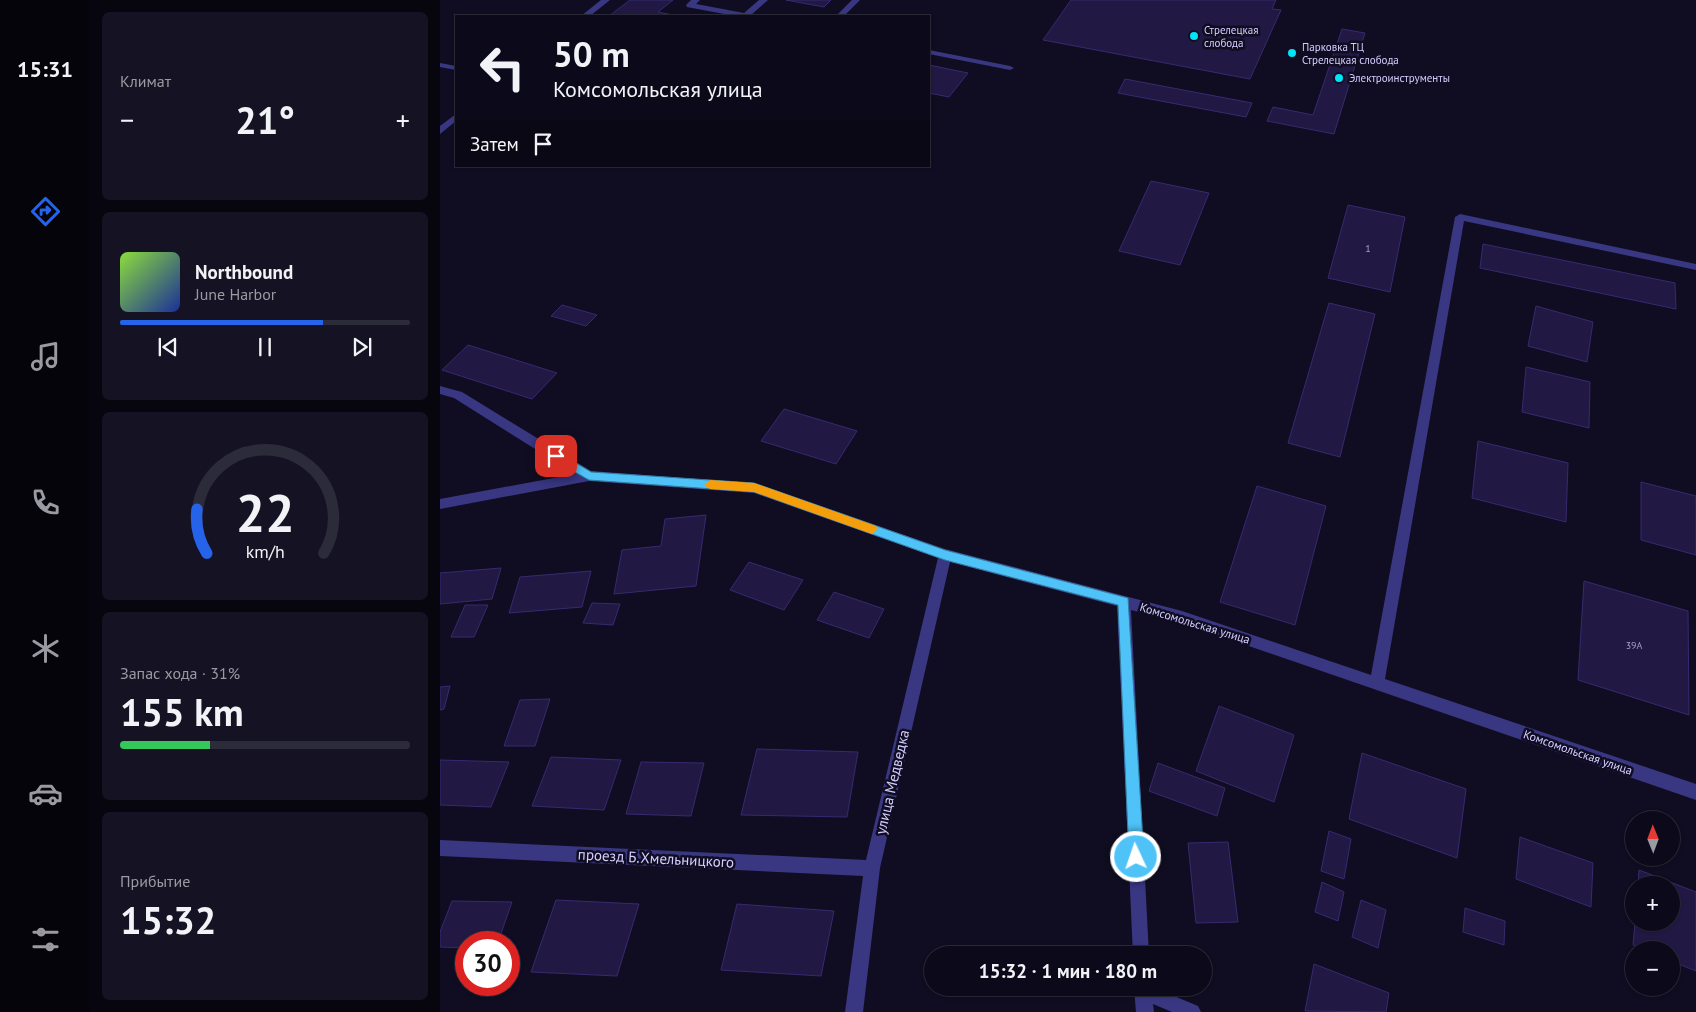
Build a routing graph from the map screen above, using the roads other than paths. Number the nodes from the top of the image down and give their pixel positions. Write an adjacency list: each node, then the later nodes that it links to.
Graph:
1 (606, 0): 5 (street)
2 (696, 0): 6 (street)
3 (764, 0): 7 (street)
4 (856, 0): 8 (street)
5 (586, 15)
6 (741, 15)
7 (747, 15)
8 (841, 15)
9 (930, 52): 12 (street)
10 (440, 65): 11 (street)
11 (455, 68)
12 (1010, 68)
13 (455, 118): 14 (street)
14 (440, 131)
15 (1696, 267): 21 (street)
16 (440, 390): 17 (street, Комсомольская улица)
17 (589, 476): 18 (street); 19 (street, Комсомольская улица)
18 (440, 504)
19 (945, 555): 20 (street, Комсомольская улица); 24 (street, улица Медведка)
20 (1124, 602): 21 (street, Комсомольская улица); 25 (street)
21 (1377, 683): 22 (street, Комсомольская улица)
22 (1696, 792)
23 (440, 848): 24 (street, проезд Б.Хмельницкого)
24 (872, 868): 28 (street, улица Медведка)
25 (1141, 946)
26 (1144, 996): 29 (street)
27 (1158, 996): 30 (street)
28 (854, 1012)
29 (1145, 1012)
30 (1192, 1012)

